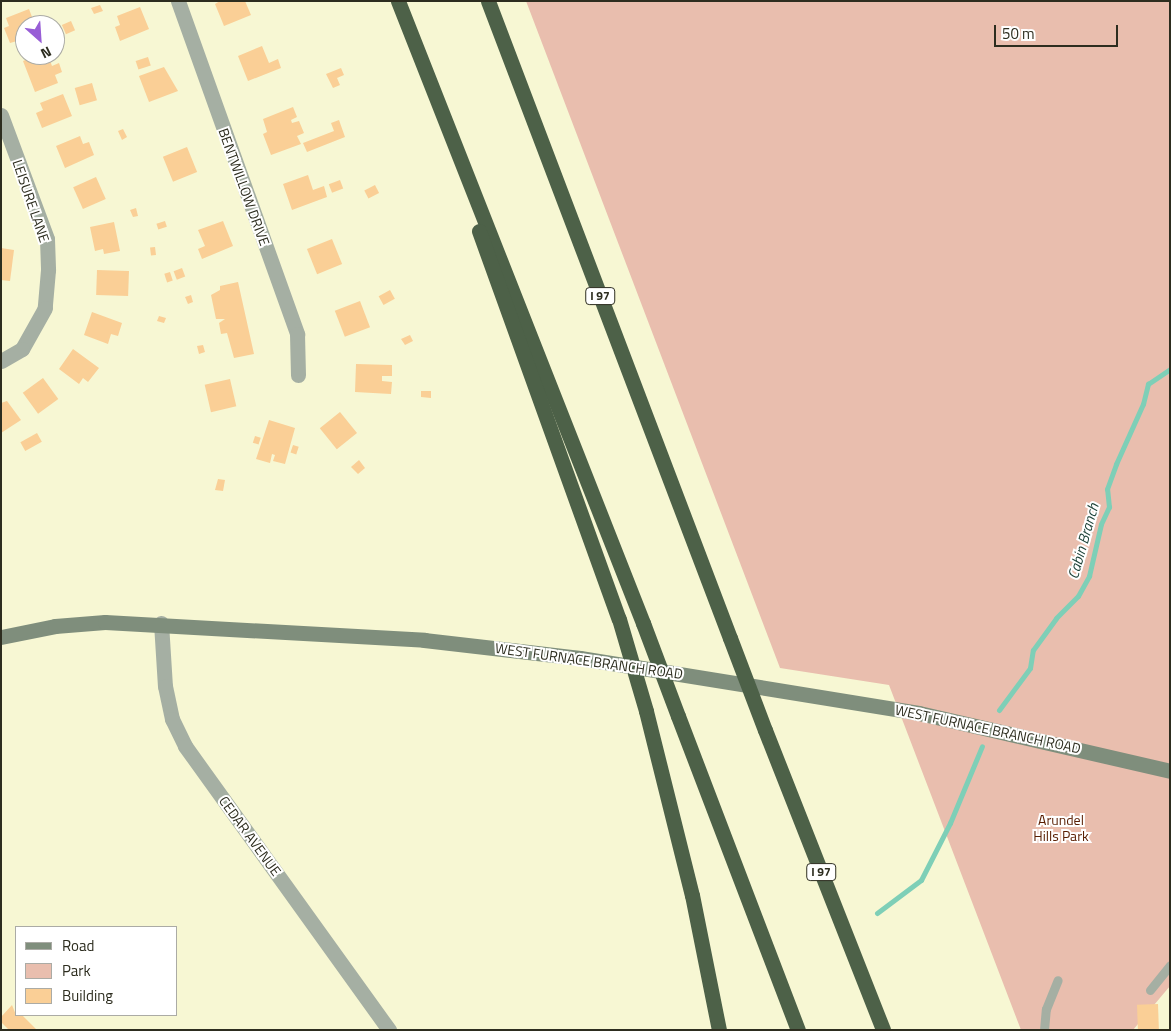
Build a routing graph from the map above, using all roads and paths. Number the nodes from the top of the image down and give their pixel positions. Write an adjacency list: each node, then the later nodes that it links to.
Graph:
1 (178, 1): 6 (street, BENTWILLOW DRIVE)
2 (397, 1): 15 (highway, bridge); 16 (highway, bridge)
3 (488, 1): 10 (highway, I 97, bridge)
4 (1, 115): 5 (street, LEISURE LANE)
5 (1, 361)
6 (298, 375)
7 (161, 623): 8 (main road, WEST FURNACE BRANCH ROAD); 9 (main road, WEST FURNACE BRANCH ROAD); 14 (street, CEDAR AVENUE)
8 (1, 638)
9 (1170, 771)
10 (855, 959): 17 (highway); 18 (highway)
11 (1170, 965): 13 (lane)
12 (1058, 980): 19 (lane)
13 (1150, 990)
14 (389, 1030)
15 (718, 1030)
16 (798, 1030)
17 (879, 1030)
18 (883, 1030)
19 (1044, 1030)

